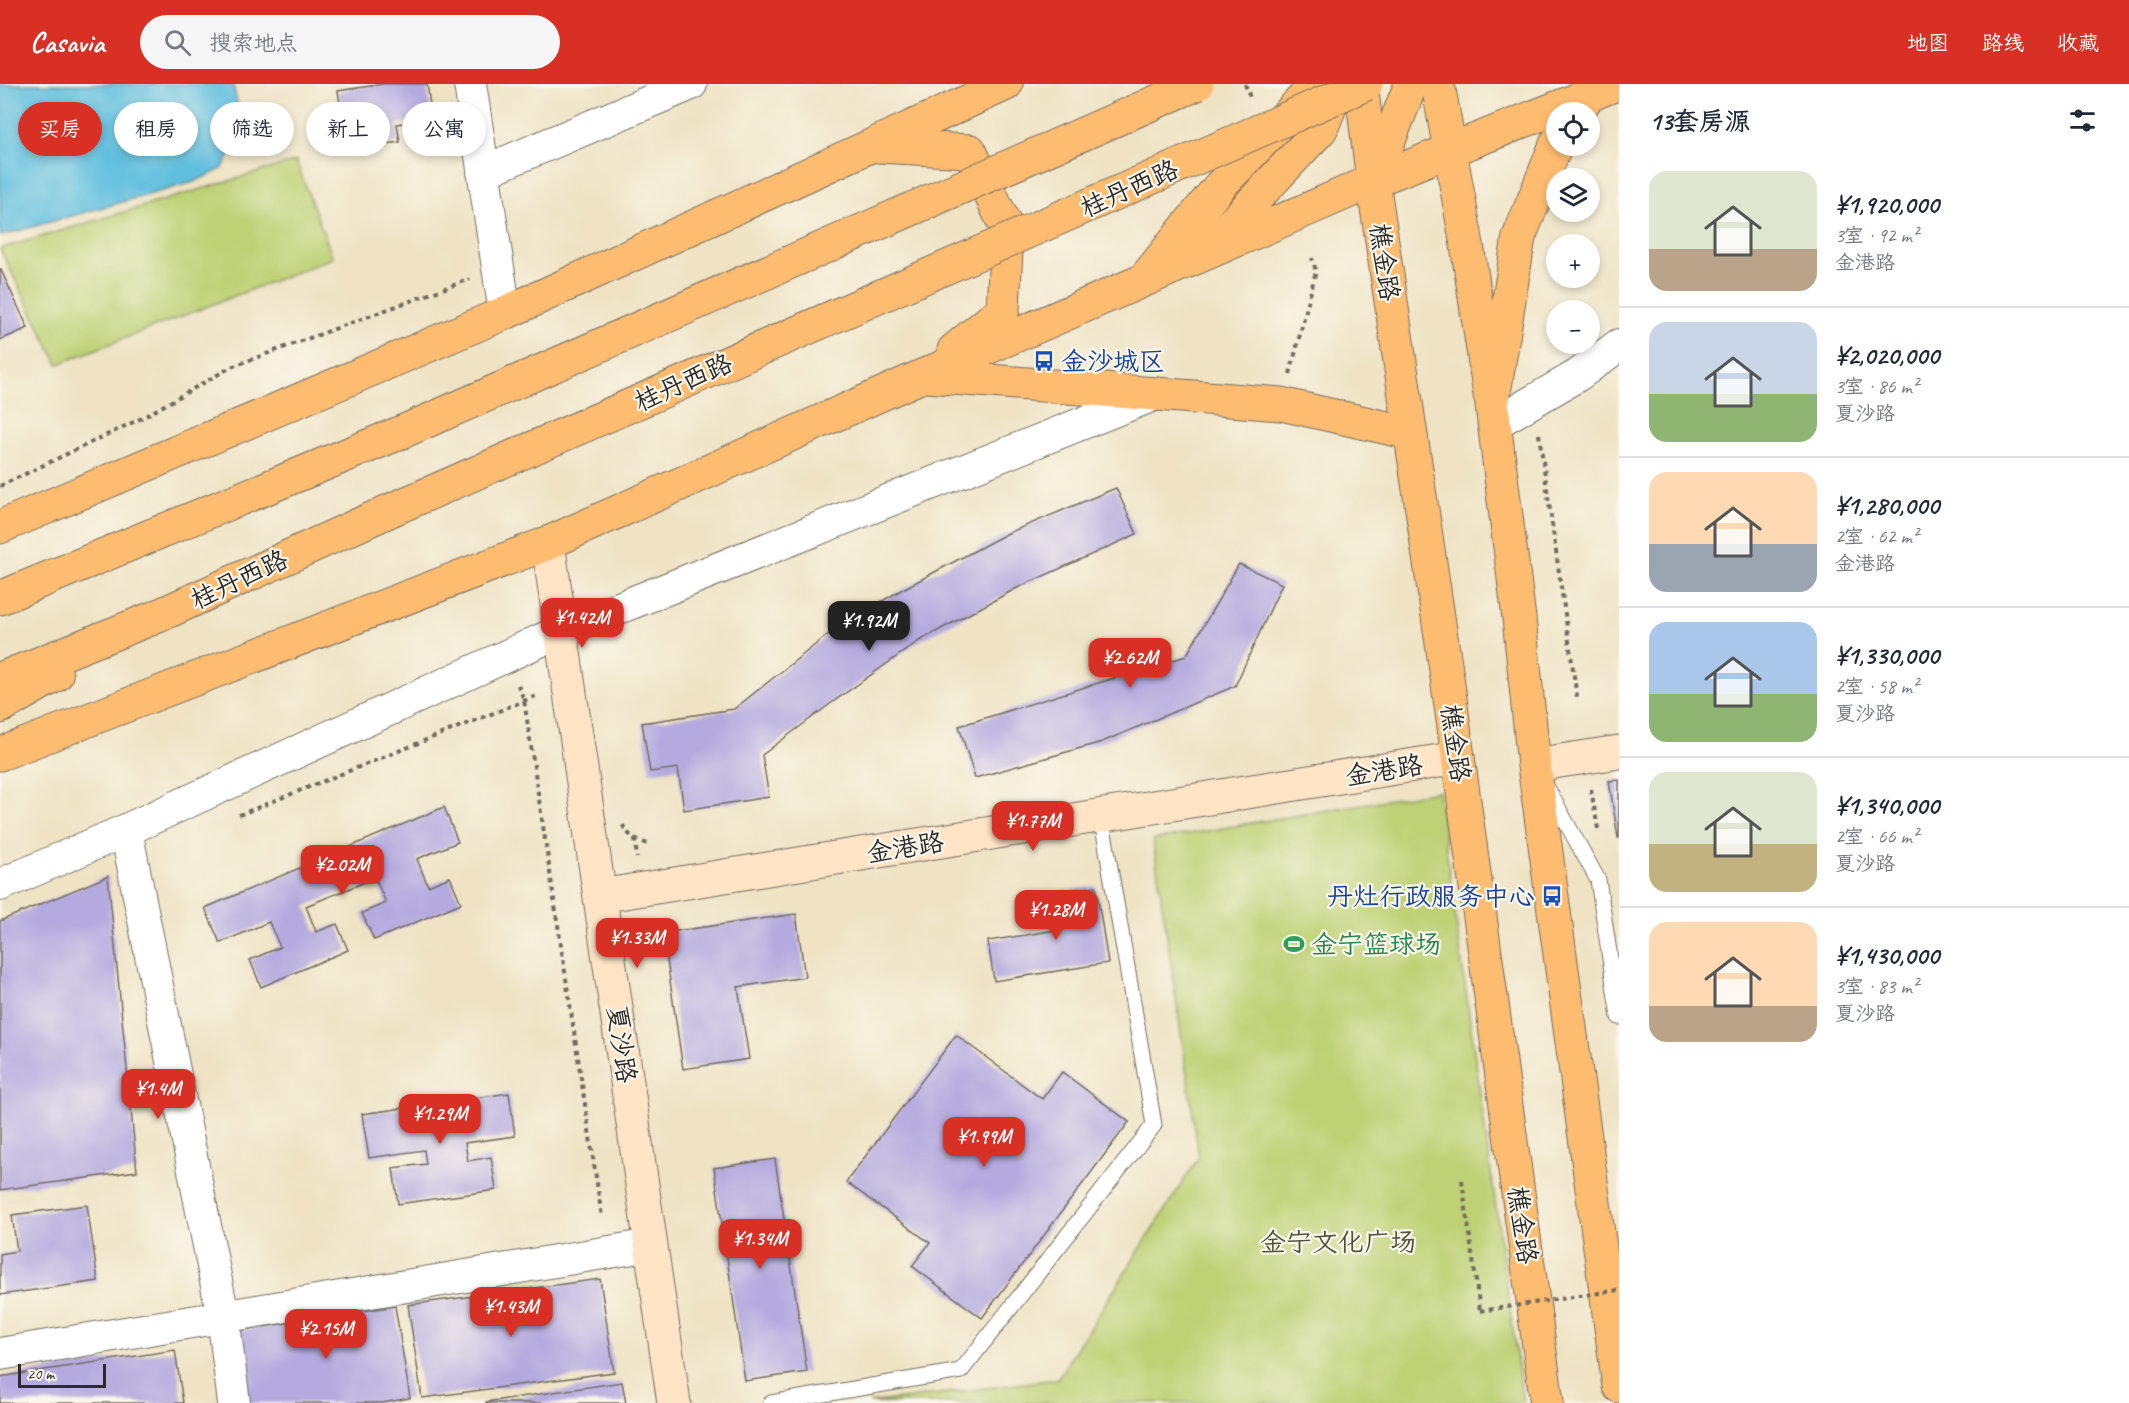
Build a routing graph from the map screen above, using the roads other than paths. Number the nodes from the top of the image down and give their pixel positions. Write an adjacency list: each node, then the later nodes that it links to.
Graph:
1 (470, 84): 15 (street)
2 (691, 84): 15 (street)
3 (1006, 84): 12 (main road)
4 (1197, 84): 27 (main road, bridge)
5 (1317, 84): 18 (main road)
6 (1339, 84): 17 (main road)
7 (1361, 84): 16 (main road, 樵金路)
8 (1366, 84): 28 (main road, 桂丹西路, bridge)
9 (1411, 84): 16 (main road)
10 (1438, 84): 13 (main road)
11 (1594, 97): 13 (main road)
12 (872, 146): 19 (main road); 21 (main road)
13 (1450, 150): 16 (main road); 23 (main road)
14 (1551, 156): 23 (main road)
15 (483, 172): 19 (street)
16 (1373, 181): 17 (main road); 24 (main road, 樵金路)
17 (1202, 255): 18 (main road)
18 (1143, 281): 21 (main road)
19 (505, 313): 25 (main road)
20 (1619, 345): 23 (street)
21 (922, 376): 22 (main road); 26 (main road)
22 (1156, 394): 24 (main road); 29 (street)
23 (1493, 415): 35 (main road)
24 (1410, 434): 34 (main road, 樵金路)
25 (0, 527)
26 (548, 543): 29 (street, 夏沙路); 33 (main road)
27 (0, 598)
28 (158, 616): 30 (main road, 桂丹西路); 31 (main road)
29 (561, 631): 37 (street); 39 (street, 夏沙路)
30 (0, 679)
31 (0, 707)
32 (1619, 752): 35 (street)
33 (3, 753)
34 (1458, 758): 36 (street, 金港路); 48 (main road, 樵金路)
35 (1534, 765): 40 (lane); 44 (main road)
36 (1101, 815): 39 (street, 金港路); 47 (lane)
37 (126, 830): 38 (street); 42 (street)
38 (0, 885)
39 (600, 896): 41 (street, 夏沙路)
40 (1619, 1017)
41 (651, 1245): 42 (street); 46 (street, 夏沙路)
42 (223, 1316): 43 (street); 45 (street)
43 (0, 1354)
44 (1619, 1386)
45 (234, 1403)
46 (674, 1403)
47 (771, 1403)
48 (1547, 1403)

